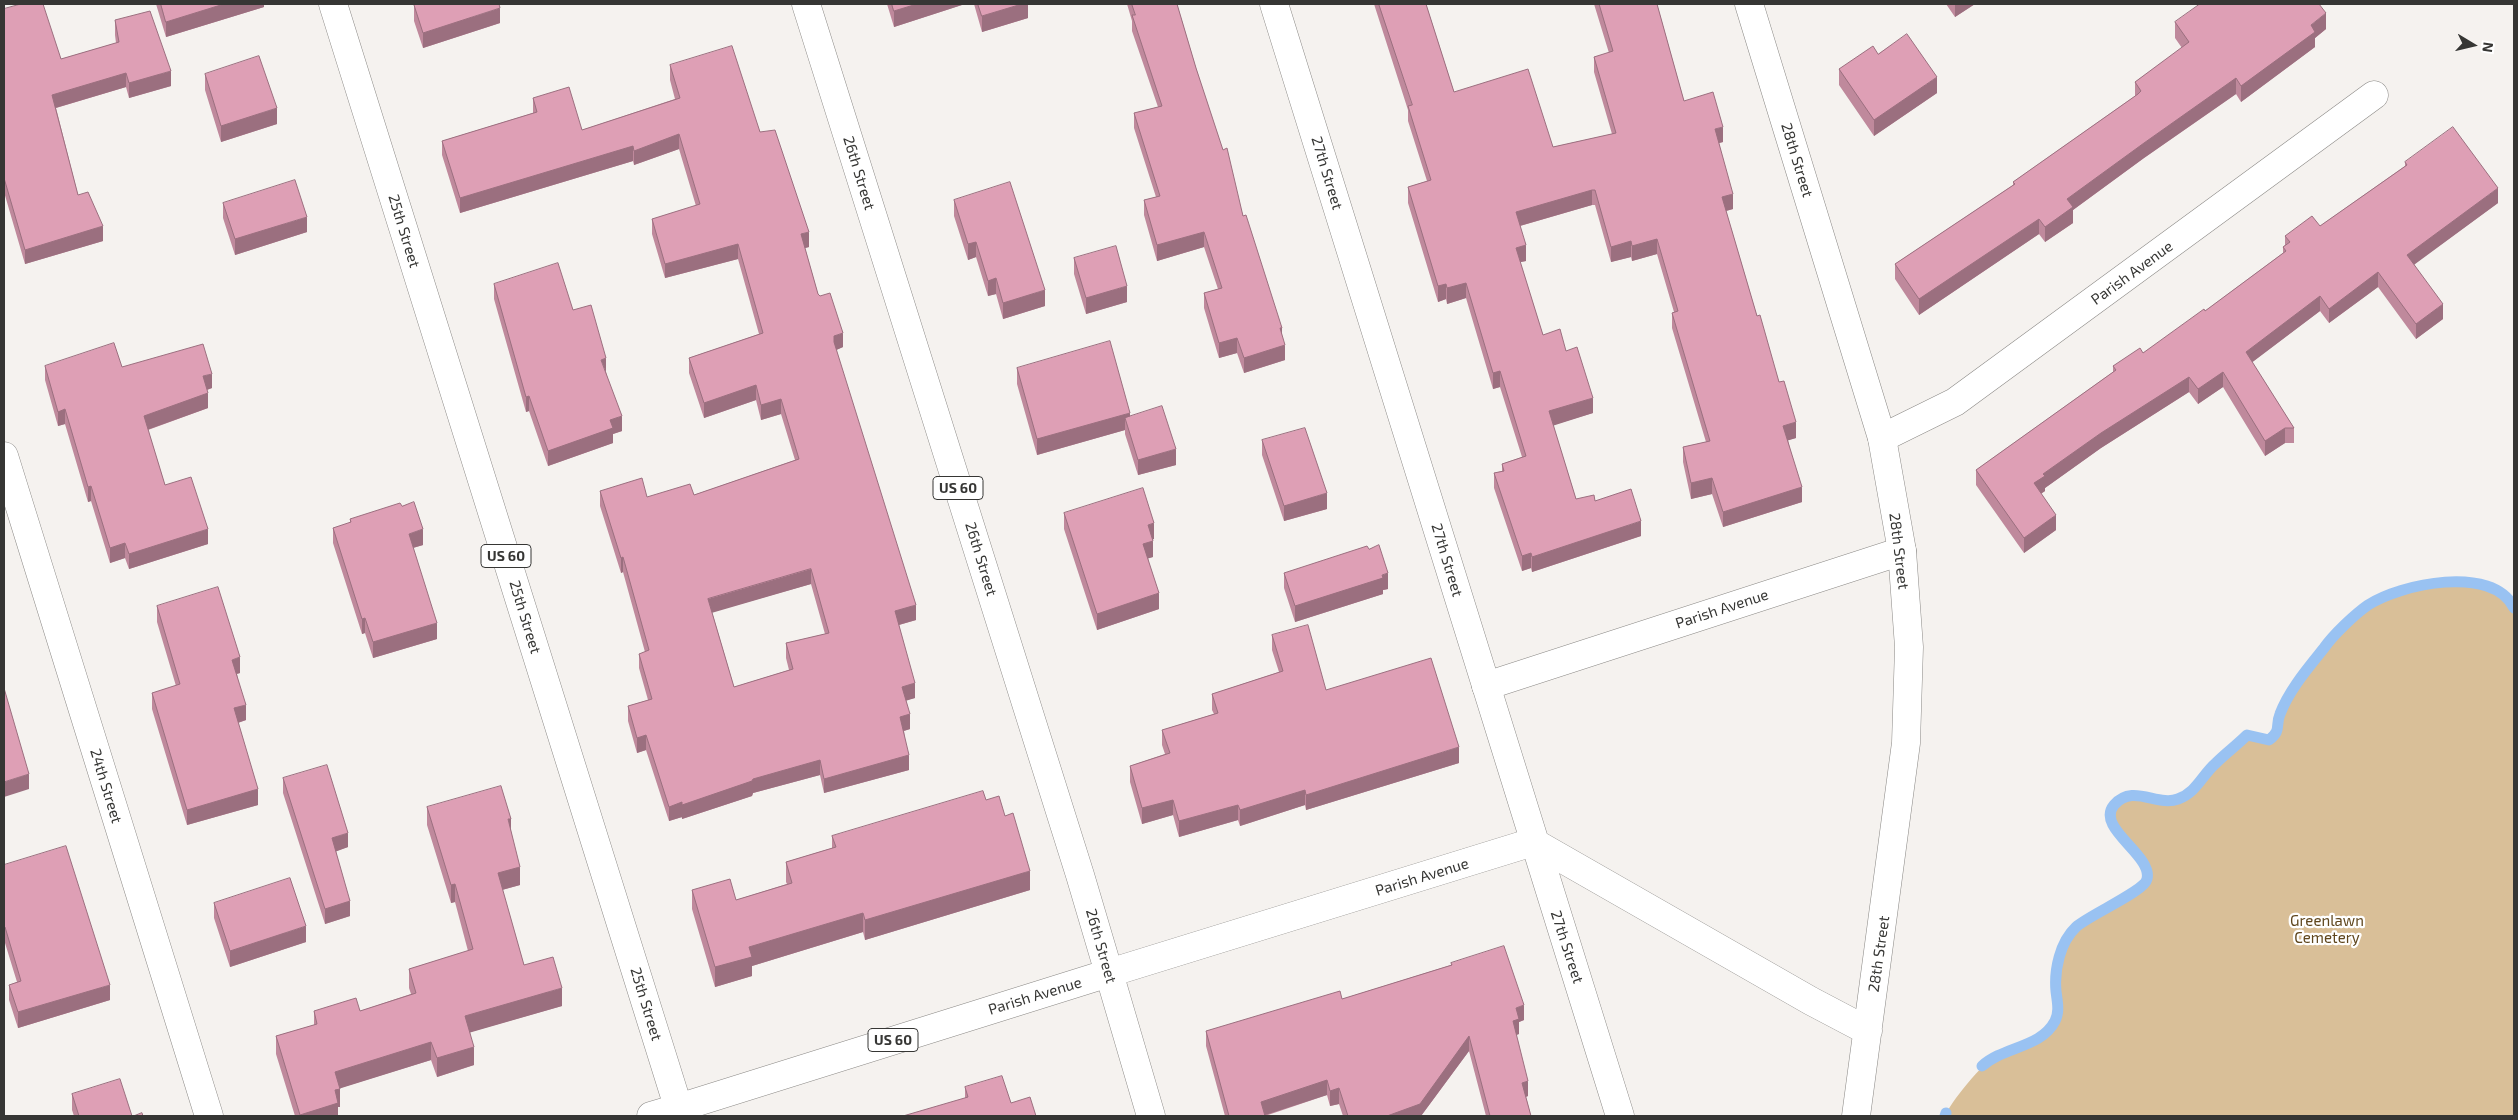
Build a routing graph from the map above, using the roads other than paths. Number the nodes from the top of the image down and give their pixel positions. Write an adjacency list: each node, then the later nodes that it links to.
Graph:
1 (333, 4): 13 (main road, 25th Street / US 60)
2 (806, 4): 11 (main road, 26th Street / US 60)
3 (1274, 4): 9 (main road, 27th Street)
4 (1749, 4): 6 (main road, 28th Street)
5 (2374, 95): 6 (main road, Parish Avenue)
6 (1882, 438): 8 (main road, 28th Street)
7 (4, 456): 14 (main road, 24th Street)
8 (1902, 551): 9 (main road, Parish Avenue); 12 (main road, 28th Street)
9 (1486, 686): 10 (main road, 27th Street)
10 (1534, 842): 11 (main road, Parish Avenue); 12 (main road); 17 (main road, 27th Street)
11 (1109, 973): 13 (main road, Parish Avenue / US 60); 16 (main road, 26th Street)
12 (1868, 1031): 18 (main road, 28th Street)
13 (679, 1112): 15 (main road, Parish Avenue)
14 (209, 1116)
15 (651, 1116)
16 (1151, 1116)
17 (1620, 1116)
18 (1856, 1116)

